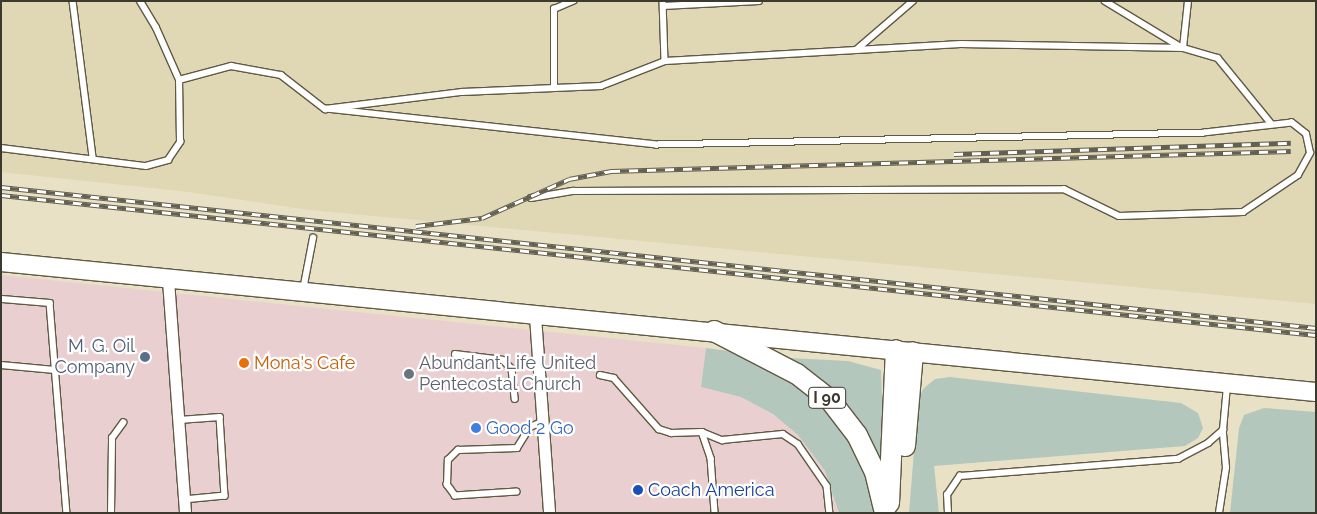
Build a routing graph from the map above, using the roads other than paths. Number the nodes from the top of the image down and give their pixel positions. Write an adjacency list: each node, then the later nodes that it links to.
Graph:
1 (73, 1): 17 (lane)
2 (140, 1): 12 (lane)
3 (573, 1): 13 (lane)
4 (760, 1): 8 (lane)
5 (913, 1): 10 (lane)
6 (1105, 1): 9 (lane)
7 (1188, 1): 9 (lane)
8 (663, 4): 11 (lane)
9 (1183, 48): 10 (lane); 15 (lane)
10 (856, 50): 11 (lane)
11 (665, 61): 13 (lane)
12 (179, 80): 14 (lane); 17 (lane)
13 (554, 88): 14 (lane)
14 (326, 109): 15 (lane)
15 (1270, 123): 18 (lane)
16 (1, 148): 17 (lane)
17 (93, 158)
18 (531, 198)
19 (313, 238): 22 (lane)
20 (1, 262): 21 (main road)
21 (168, 280): 22 (main road); 34 (street)
22 (303, 292): 24 (main road)
23 (1, 299): 29 (lane)
24 (535, 316): 25 (main road); 35 (street)
25 (714, 331): 26 (main road); 47 (highway, I 90)
26 (904, 351): 31 (main road); 47 (highway, I 90); 48 (highway)
27 (455, 354): 33 (lane)
28 (1, 365): 29 (lane)
29 (55, 370): 41 (lane)
30 (600, 375): 38 (lane)
31 (1227, 384): 32 (main road); 37 (lane)
32 (1316, 392)
33 (515, 399)
34 (178, 420): 40 (street); 40 (lane)
35 (542, 422): 39 (lane); 44 (street)
36 (123, 423): 42 (lane)
37 (1223, 430): 49 (lane); 50 (lane)
38 (702, 432): 45 (lane); 46 (lane)
39 (517, 492)
40 (184, 500): 43 (street)
41 (67, 513)
42 (111, 513)
43 (185, 513)
44 (549, 513)
45 (715, 513)
46 (830, 513)
47 (887, 513)
48 (902, 513)
49 (948, 513)
50 (1219, 513)

